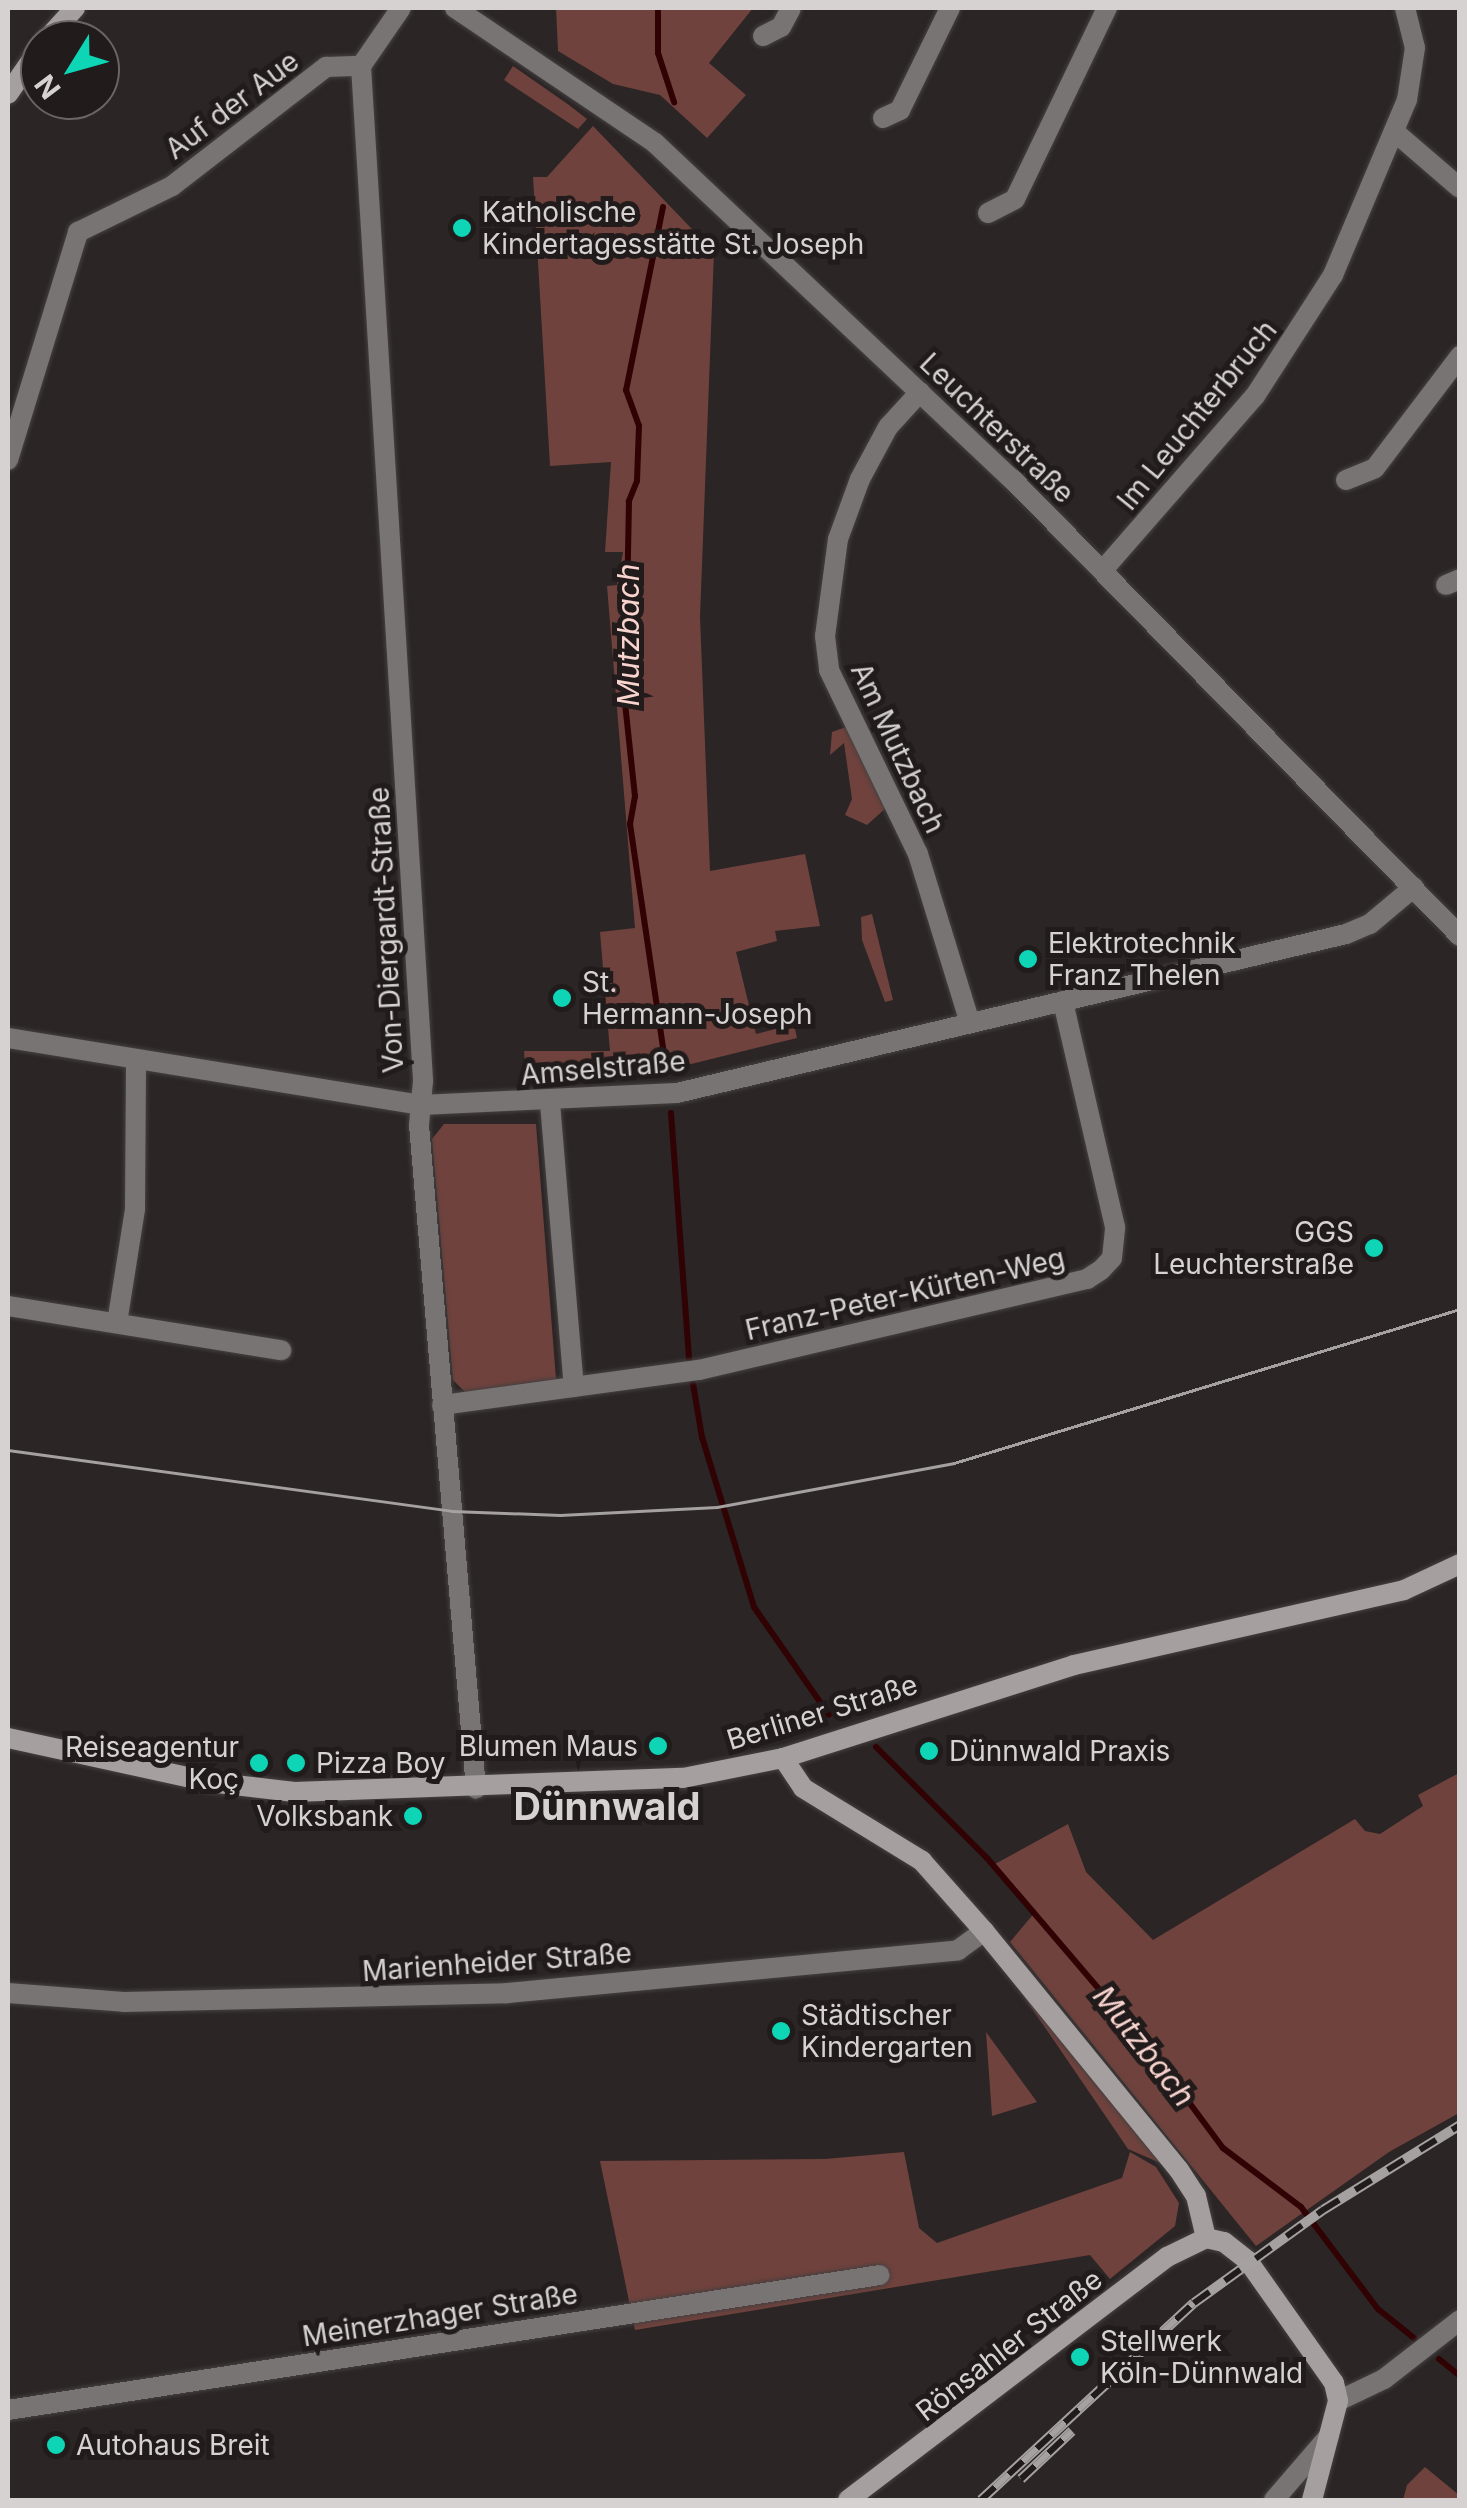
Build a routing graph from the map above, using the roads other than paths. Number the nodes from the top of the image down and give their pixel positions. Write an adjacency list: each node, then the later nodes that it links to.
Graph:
1 (401, 8): 8 (street)
2 (454, 8): 14 (street, Leuchterstraße)
3 (791, 8): 7 (street)
4 (950, 8): 9 (street)
5 (1107, 8): 12 (street)
6 (1405, 8): 10 (street, Im Leuchterbruch)
7 (763, 36)
8 (361, 66): 15 (street, Auf der Aue); 25 (street, Von-Diergardt-Straße)
9 (882, 118)
10 (1396, 133): 11 (street); 17 (street, Im Leuchterbruch)
11 (1460, 188)
12 (988, 213)
13 (1460, 356): 16 (street)
14 (920, 392): 17 (street, Leuchterstraße); 21 (street, Am Mutzbach)
15 (8, 460)
16 (1346, 480)
17 (1103, 570): 18 (street, Leuchterstraße)
18 (1414, 887): 19 (street, Leuchterstraße); 20 (street, Amselstraße)
19 (1460, 936)
20 (1063, 1001): 21 (street, Amselstraße); 29 (street, Franz-Peter-Kürten-Weg)
21 (970, 1024): 24 (street, Amselstraße)
22 (8, 1038): 23 (street, Amselstraße)
23 (136, 1059): 25 (street, Amselstraße); 27 (street)
24 (550, 1103): 25 (street, Amselstraße); 29 (street)
25 (420, 1106): 30 (street, Von-Diergardt-Straße)
26 (8, 1306): 27 (street)
27 (117, 1324): 28 (street)
28 (281, 1350)
29 (574, 1387): 30 (street, Franz-Peter-Kürten-Weg)
30 (442, 1405): 34 (street, Von-Diergardt-Straße)
31 (1460, 1564): 33 (main road, Berliner Straße)
32 (8, 1738): 34 (main road, Berliner Straße)
33 (783, 1758): 34 (main road, Berliner Straße); 35 (main road)
34 (476, 1790)
35 (984, 1930): 36 (street, Marienheider Straße); 37 (main road)
36 (8, 1993)
37 (1206, 2238): 40 (main road); 43 (main road, Rönsahler Straße)
38 (880, 2275): 41 (street, Meinerzhager Straße)
39 (1460, 2320): 40 (street)
40 (1338, 2401): 42 (main road)
41 (8, 2410)
42 (1330, 2435): 44 (street); 45 (main road)
43 (848, 2500)
44 (1274, 2500)
45 (1312, 2500)

